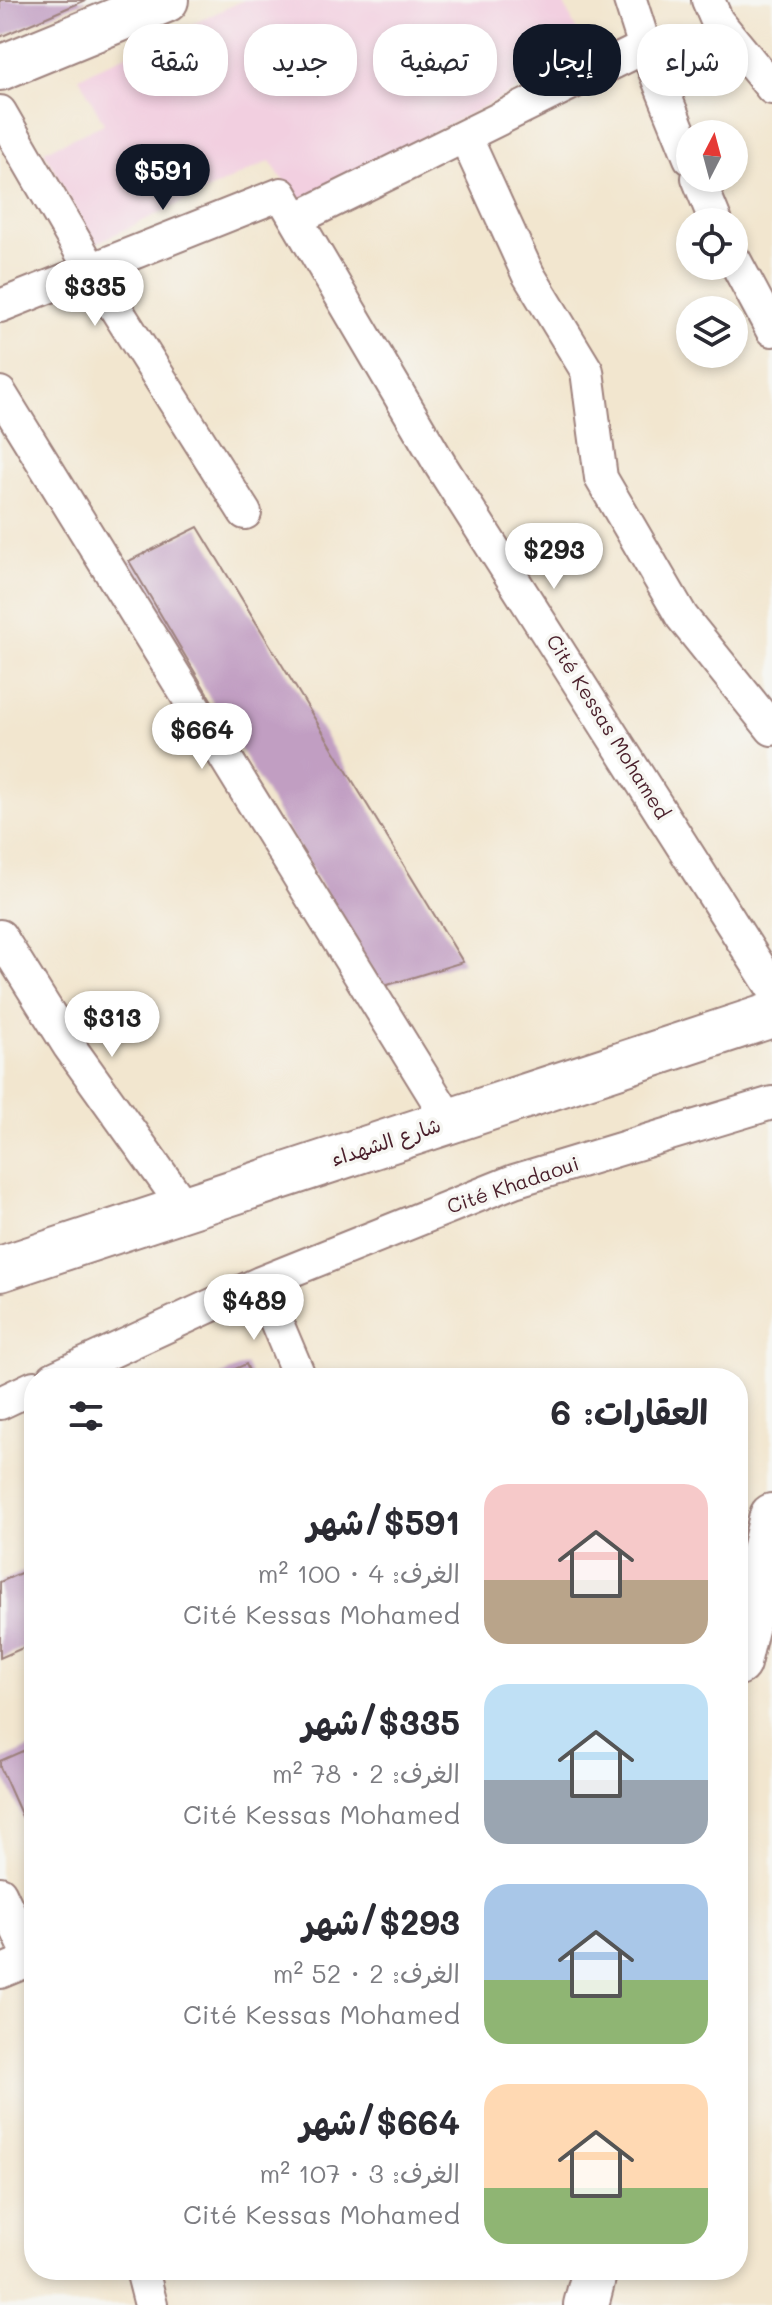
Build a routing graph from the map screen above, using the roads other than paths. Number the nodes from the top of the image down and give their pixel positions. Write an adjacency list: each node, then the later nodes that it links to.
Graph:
1 (166, 0): 6 (main road)
2 (630, 0): 4 (street)
3 (708, 0): 7 (street)
4 (638, 24)
5 (637, 51): 11 (street)
6 (0, 68)
7 (772, 88)
8 (665, 96): 10 (street)
9 (0, 112): 13 (street)
10 (676, 123)
11 (465, 136): 12 (street); 19 (street)
12 (296, 219): 13 (street, Cité Kessas Mohamed); 21 (street, Cité Kessas Mohamed)
13 (92, 271): 15 (street, Cité Kessas Mohamed); 18 (street)
14 (745, 280): 16 (street)
15 (0, 306)
16 (772, 330)
17 (0, 393): 24 (street)
18 (245, 513)
19 (772, 729)
20 (0, 936): 25 (street)
21 (772, 987)
22 (772, 1015): 24 (main road, شارع الشهداء)
23 (772, 1103): 27 (street, Cité Khadaoui)
24 (450, 1121): 25 (main road, شارع الشهداء)
25 (185, 1208): 26 (main road, شارع الشهداء)
26 (0, 1269)
27 (260, 1283): 28 (street, Cité Khadaoui); 29 (street)
28 (76, 1368)
29 (296, 1368)
30 (24, 1392): 31 (street)
31 (0, 1403)
32 (772, 1516): 33 (main road)
33 (748, 1620)
34 (0, 1893): 35 (street)
35 (24, 1942)
36 (24, 1962): 37 (street)
37 (0, 1972)
38 (145, 2280): 40 (street)
39 (592, 2280): 41 (main road)
40 (151, 2305)
41 (586, 2305)

